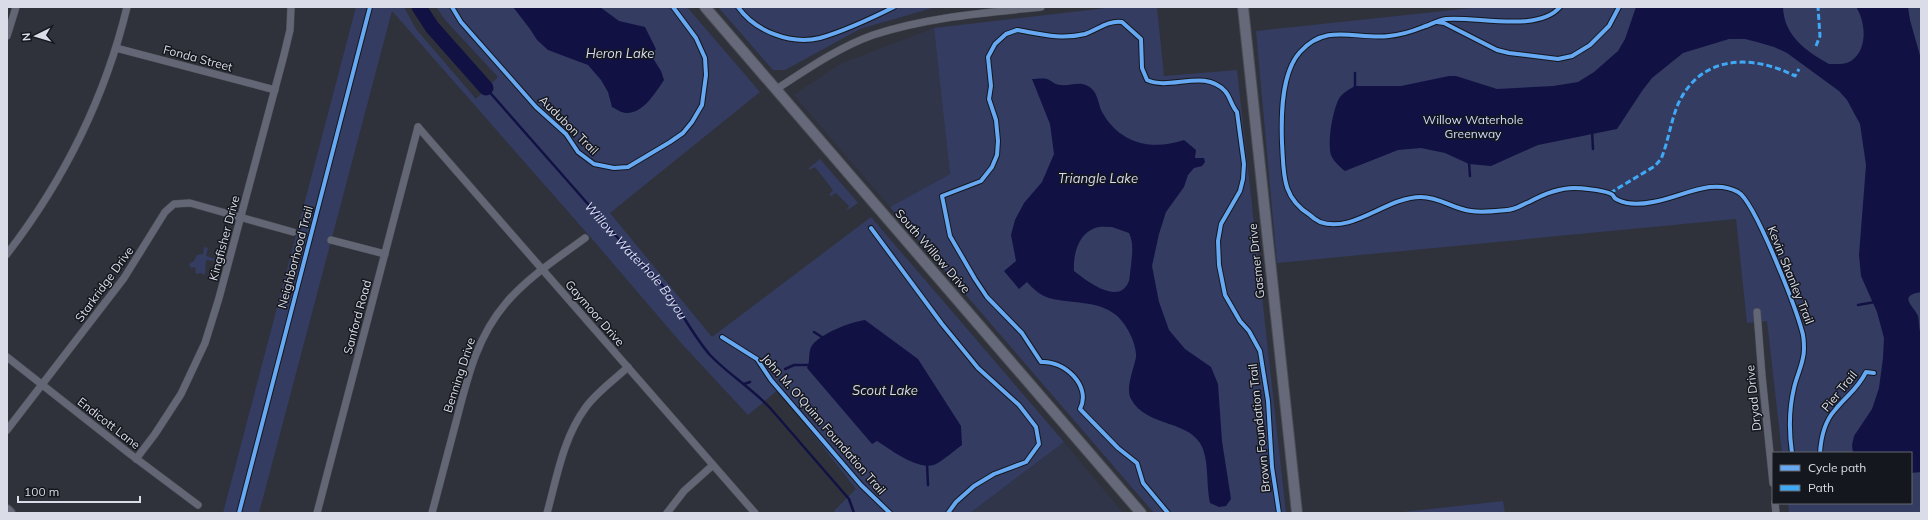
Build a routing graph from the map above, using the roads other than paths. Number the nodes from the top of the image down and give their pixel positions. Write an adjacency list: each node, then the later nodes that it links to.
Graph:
1 (16, 7): 7 (street)
2 (127, 7): 8 (street)
3 (291, 7): 9 (street, Kingfisher Drive)
4 (705, 7): 10 (street, South Willow Drive)
5 (1041, 7): 10 (street)
6 (1243, 7): 36 (street, Gasmer Drive)
7 (7, 36)
8 (116, 48): 9 (street, Fonda Street); 16 (street)
9 (275, 90): 12 (street, Kingfisher Drive)
10 (775, 90): 35 (street, South Willow Drive)
11 (418, 127): 17 (street, Sanford Road); 18 (street, Gaymoor Drive)
12 (241, 218): 13 (street); 22 (street, Starkridge Drive); 24 (street, Kingfisher Drive)
13 (294, 232)
14 (585, 238): 18 (street, Benning Drive)
15 (331, 240): 17 (street)
16 (7, 254)
17 (385, 254): 30 (street, Sanford Road)
18 (542, 270): 21 (street, Gaymoor Drive); 31 (street, Benning Drive)
19 (1757, 312): 26 (street, Dryad Drive)
20 (7, 357): 22 (street, Endicott Lane)
21 (628, 367): 25 (street, Gaymoor Drive); 32 (street)
22 (42, 385): 23 (street, Starkridge Drive); 24 (street, Endicott Lane)
23 (7, 430)
24 (136, 459): 27 (street, Endicott Lane)
25 (713, 465): 33 (street); 34 (street, Gaymoor Drive)
26 (1772, 473)
27 (198, 505)
28 (7, 510): 29 (street)
29 (10, 513)
30 (317, 513)
31 (432, 513)
32 (547, 513)
33 (667, 513)
34 (755, 513)
35 (1141, 513)
36 (1297, 513)

